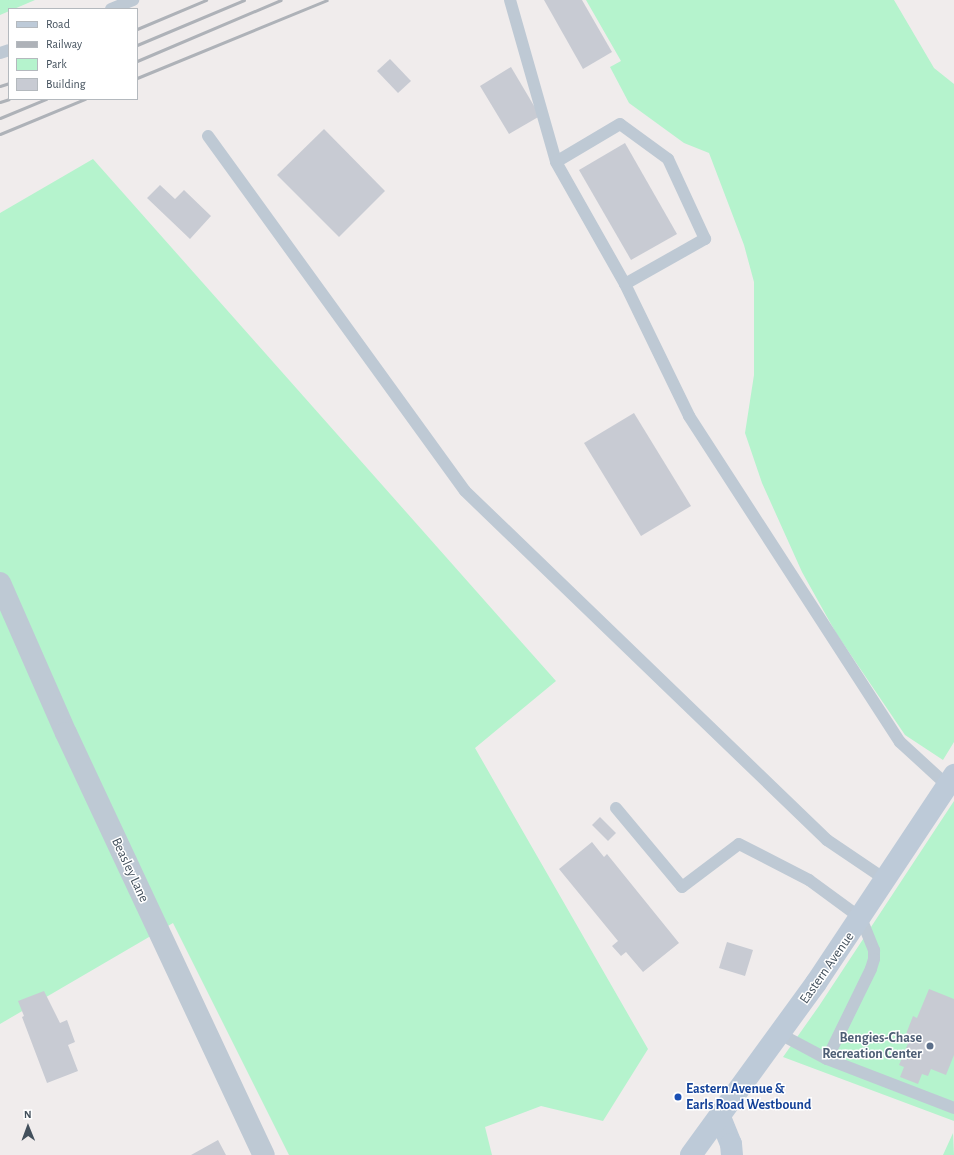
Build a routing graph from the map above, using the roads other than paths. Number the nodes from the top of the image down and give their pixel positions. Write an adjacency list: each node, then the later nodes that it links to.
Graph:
1 (133, 0): 3 (lane)
2 (510, 0): 5 (lane)
3 (113, 8)
4 (208, 136): 10 (lane)
5 (556, 162): 6 (lane); 6 (lane)
6 (625, 284): 8 (lane)
7 (0, 583): 16 (street, Beasley Lane)
8 (951, 780): 10 (main road, Eastern Avenue)
9 (616, 808): 11 (lane)
10 (886, 880): 11 (main road, Eastern Avenue)
11 (861, 918): 12 (main road, Eastern Avenue); 13 (lane)
12 (780, 1034): 13 (lane); 15 (main road, Eastern Avenue)
13 (827, 1059): 14 (lane)
14 (954, 1108)
15 (720, 1118): 17 (main road, Eastern Avenue); 18 (main road)
16 (264, 1155)
17 (691, 1155)
18 (732, 1155)

